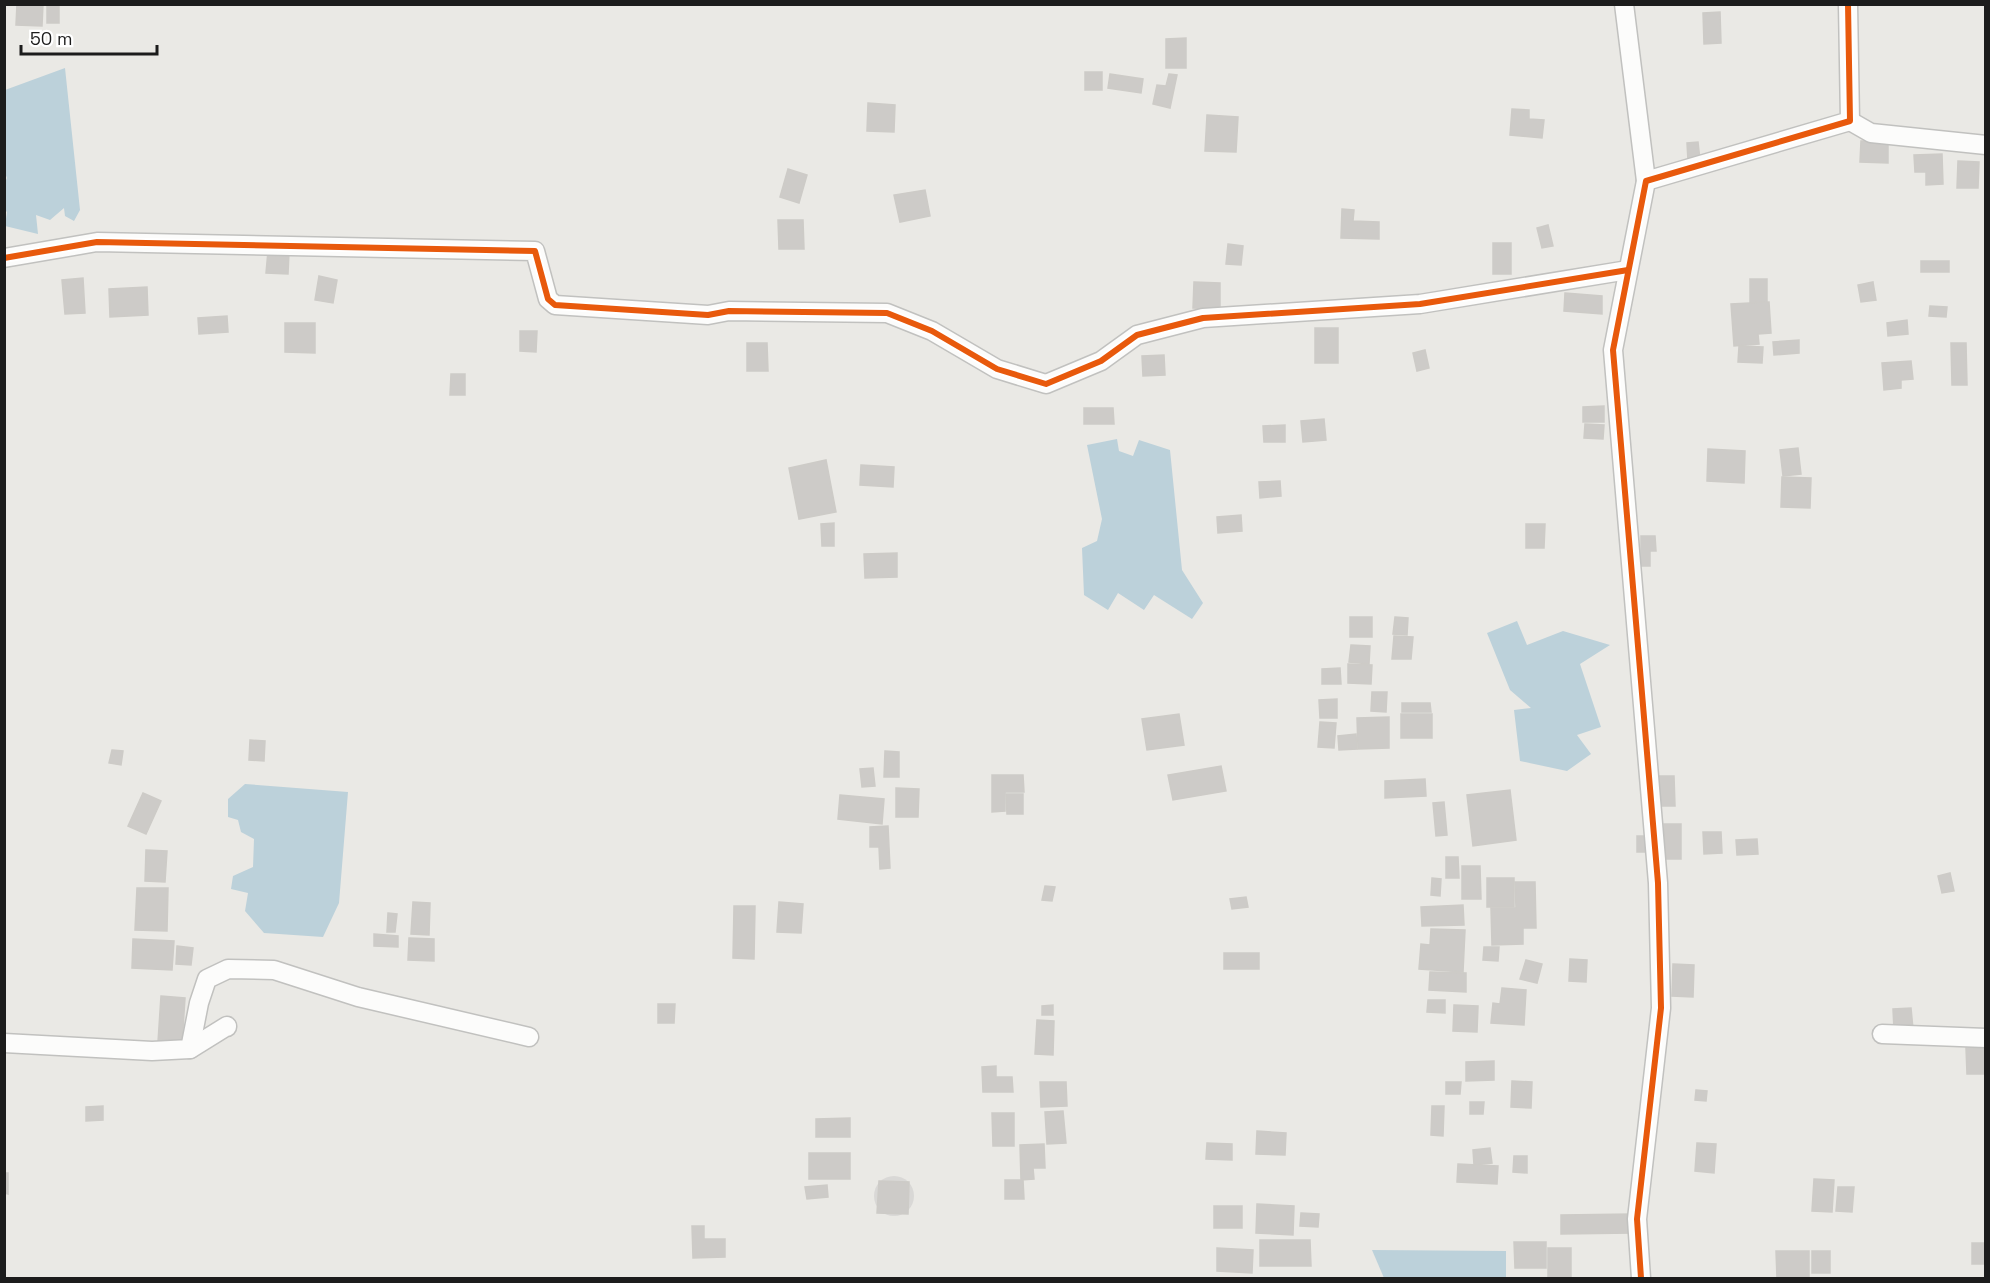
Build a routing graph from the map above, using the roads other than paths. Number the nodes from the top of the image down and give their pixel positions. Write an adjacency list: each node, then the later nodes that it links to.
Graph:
1 (1624, 4): 5 (street)
2 (1848, 4): 3 (street)
3 (1850, 122): 4 (street); 5 (street)
4 (1986, 145)
5 (1646, 181): 7 (street)
6 (4, 258): 7 (street)
7 (1629, 270): 14 (street)
8 (227, 1027): 13 (street)
9 (1882, 1034): 11 (street)
10 (529, 1037): 13 (street)
11 (1986, 1038)
12 (4, 1042): 13 (street)
13 (190, 1049)
14 (1641, 1278)

